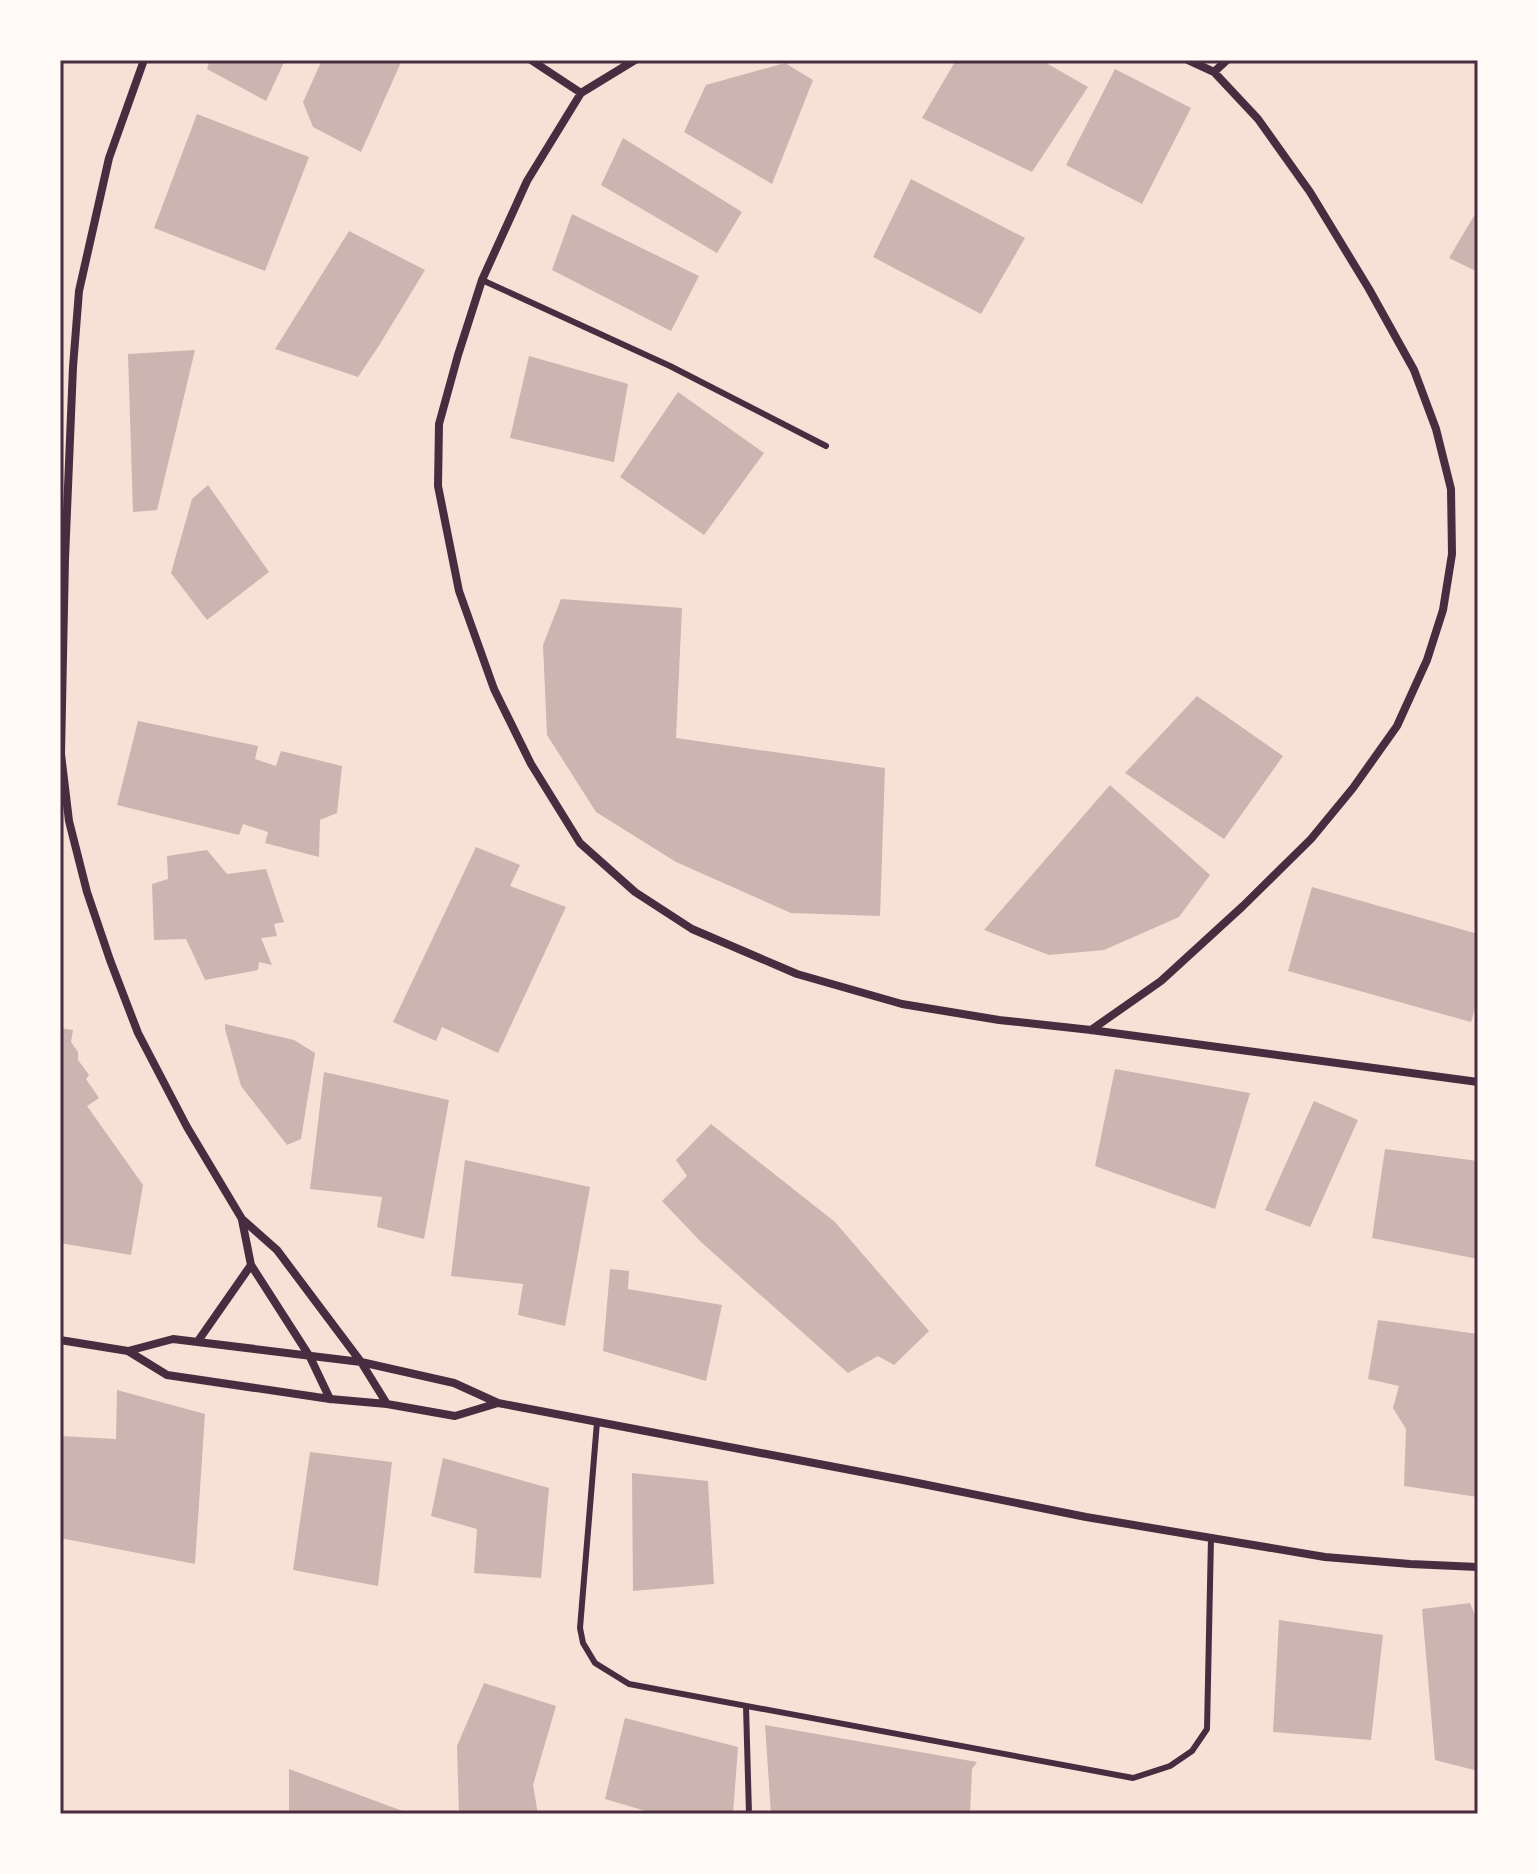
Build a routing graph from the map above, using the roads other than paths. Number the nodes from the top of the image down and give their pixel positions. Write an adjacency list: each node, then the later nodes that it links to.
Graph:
1 (144, 60): 10 (street)
2 (531, 60): 7 (street)
3 (635, 60): 7 (street)
4 (1188, 60): 6 (street)
5 (1227, 60): 6 (street)
6 (1214, 72): 11 (street)
7 (581, 93): 8 (street)
8 (482, 280): 9 (lane); 11 (street)
9 (826, 446)
10 (60, 754): 13 (street)
11 (1091, 1030): 12 (street)
12 (1478, 1082)
13 (242, 1219): 14 (street); 19 (street)
14 (251, 1265): 16 (street); 18 (street)
15 (60, 1340): 17 (street)
16 (198, 1341): 17 (street); 18 (street)
17 (128, 1351): 20 (street)
18 (310, 1357): 19 (street); 20 (street)
19 (361, 1362): 21 (street); 22 (street)
20 (330, 1399): 22 (street)
21 (498, 1403): 22 (street); 23 (street)
22 (387, 1404)
23 (597, 1422): 24 (street); 26 (lane)
24 (1211, 1537): 25 (street); 26 (lane)
25 (1478, 1567)
26 (746, 1706): 27 (lane)
27 (749, 1814)

